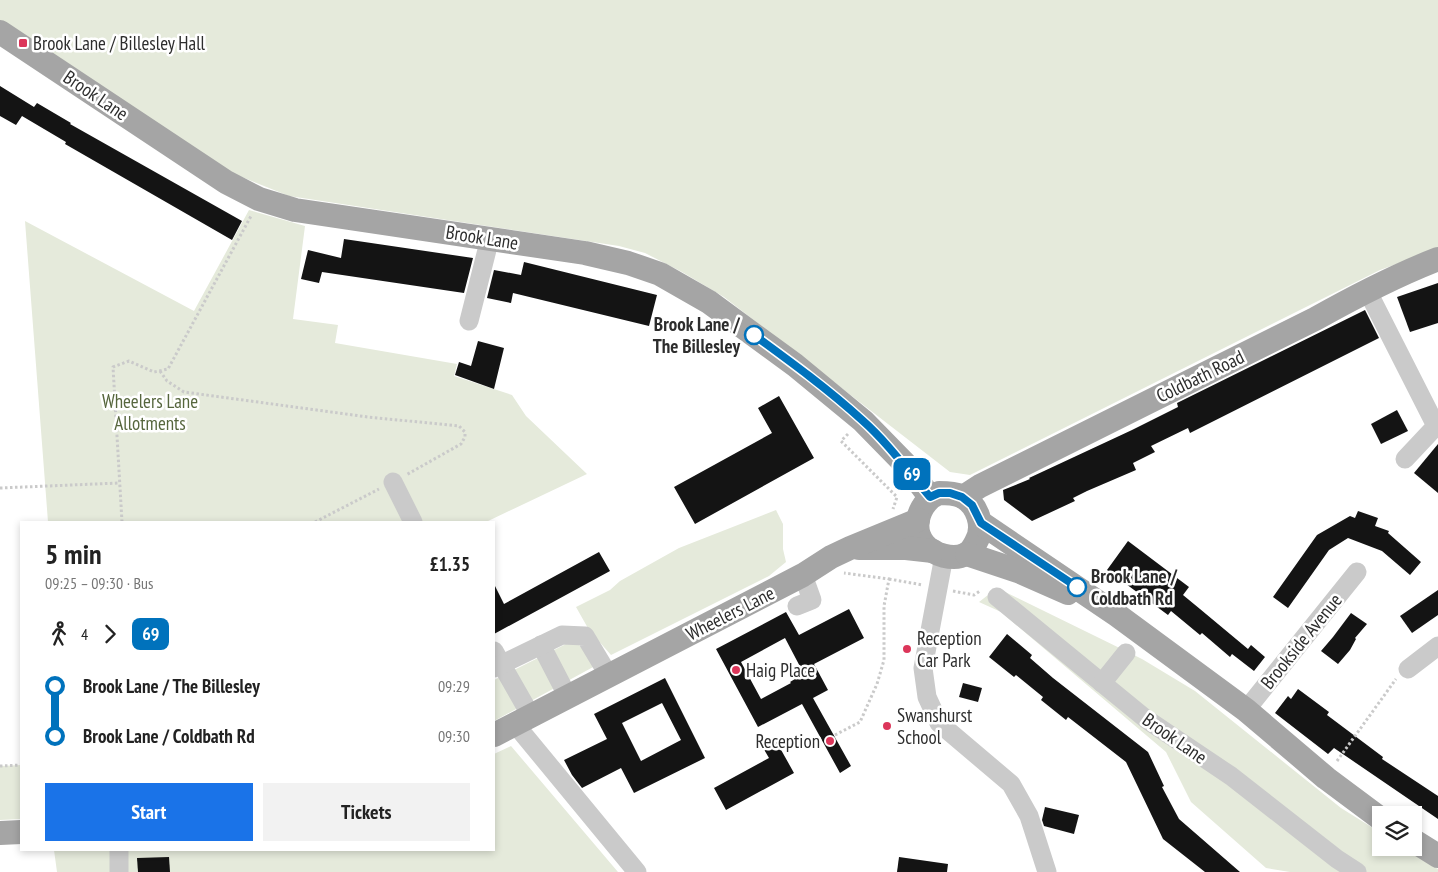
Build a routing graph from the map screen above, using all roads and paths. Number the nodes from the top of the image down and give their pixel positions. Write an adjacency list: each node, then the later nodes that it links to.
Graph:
1 (0, 32): 2 (main road, Brook Lane)
2 (259, 199): 3 (main road, Brook Lane); 7 (path)
3 (490, 238): 6 (street); 8 (main road, Brook Lane)
4 (1438, 259): 5 (main road, Coldbath Road)
5 (1367, 290): 9 (street); 14 (main road, Coldbath Road)
6 (470, 321)
7 (160, 371): 10 (path); 11 (path)
8 (863, 421): 13 (main road, Brook Lane); 15 (path)
9 (1405, 459)
10 (393, 482): 18 (path); 19 (street)
11 (119, 483): 12 (path); 17 (path)
12 (0, 488)
13 (930, 497): 14 (main road); 16 (main road)
14 (962, 497): 20 (main road)
15 (891, 512)
16 (918, 520): 21 (main road, Wheelers Lane); 22 (main road)
17 (122, 521)
18 (317, 521)
19 (413, 521)
20 (981, 523): 22 (main road); 27 (main road)
21 (840, 553): 22 (main road); 24 (main road, Wheelers Lane); 39 (path)
22 (948, 554): 27 (main road); 51 (street)
23 (1357, 572): 36 (street, Brookside Avenue)
24 (803, 575): 26 (street); 33 (main road, Wheelers Lane)
25 (997, 597): 34 (street, Brook Lane)
26 (797, 606)
27 (1117, 615): 36 (main road)
28 (541, 645): 31 (street); 33 (street); 35 (street)
29 (1438, 646): 32 (street)
30 (1126, 653): 34 (street)
31 (497, 661): 37 (street)
32 (1408, 669): 42 (path)
33 (609, 676): 35 (main road, Wheelers Lane)
34 (1102, 683): 52 (street, Brook Lane)
35 (568, 697): 37 (main road, Wheelers Lane)
36 (1246, 710): 42 (main road)
37 (523, 720): 38 (main road, Wheelers Lane); 50 (street)
38 (495, 734)
39 (834, 735)
40 (20, 765): 41 (path)
41 (0, 766)
42 (1326, 778): 43 (main road)
43 (1372, 812)
44 (20, 832): 45 (main road)
45 (0, 833)
46 (1422, 846): 48 (main road)
47 (119, 851): 49 (street)
48 (1438, 856)
49 (119, 872)
50 (636, 872)
51 (1048, 872)
52 (1357, 872)

